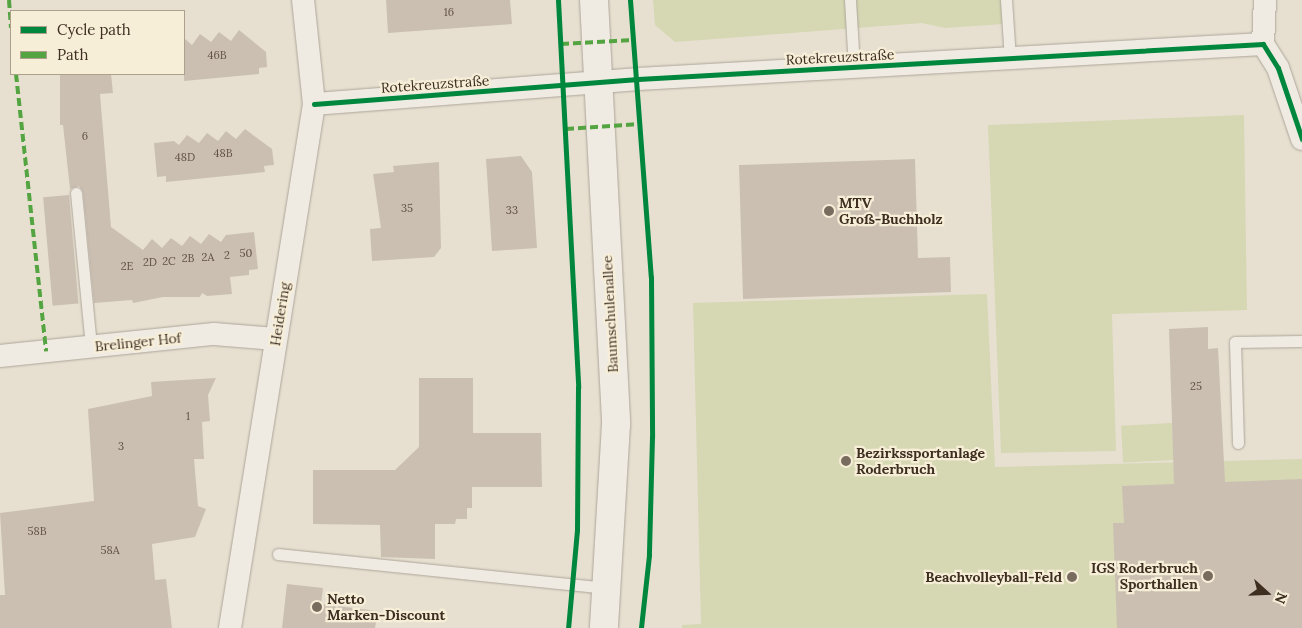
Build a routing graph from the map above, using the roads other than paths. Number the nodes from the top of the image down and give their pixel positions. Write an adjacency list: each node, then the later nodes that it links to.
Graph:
1 (303, 0): 10 (street, Heidering)
2 (594, 0): 9 (main road, Baumschulenallee)
3 (850, 0): 8 (lane)
4 (1006, 0): 7 (lane)
5 (1265, 0): 6 (street)
6 (1264, 44): 7 (street, Rotekreuzstraße); 11 (street)
7 (1010, 59): 8 (street, Rotekreuzstraße)
8 (854, 67): 9 (street, Rotekreuzstraße)
9 (599, 83): 10 (street, Rotekreuzstraße); 19 (main road, Baumschulenallee)
10 (314, 104): 13 (street, Heidering)
11 (1302, 139)
12 (76, 193): 15 (lane)
13 (276, 339): 15 (street, Brelinger Hof); 20 (street, Heidering)
14 (1302, 341): 17 (lane)
15 (91, 347): 16 (street, Brelinger Hof)
16 (0, 356)
17 (1238, 443)
18 (278, 554): 19 (lane)
19 (608, 588): 21 (main road, Baumschulenallee)
20 (230, 628)
21 (604, 628)

